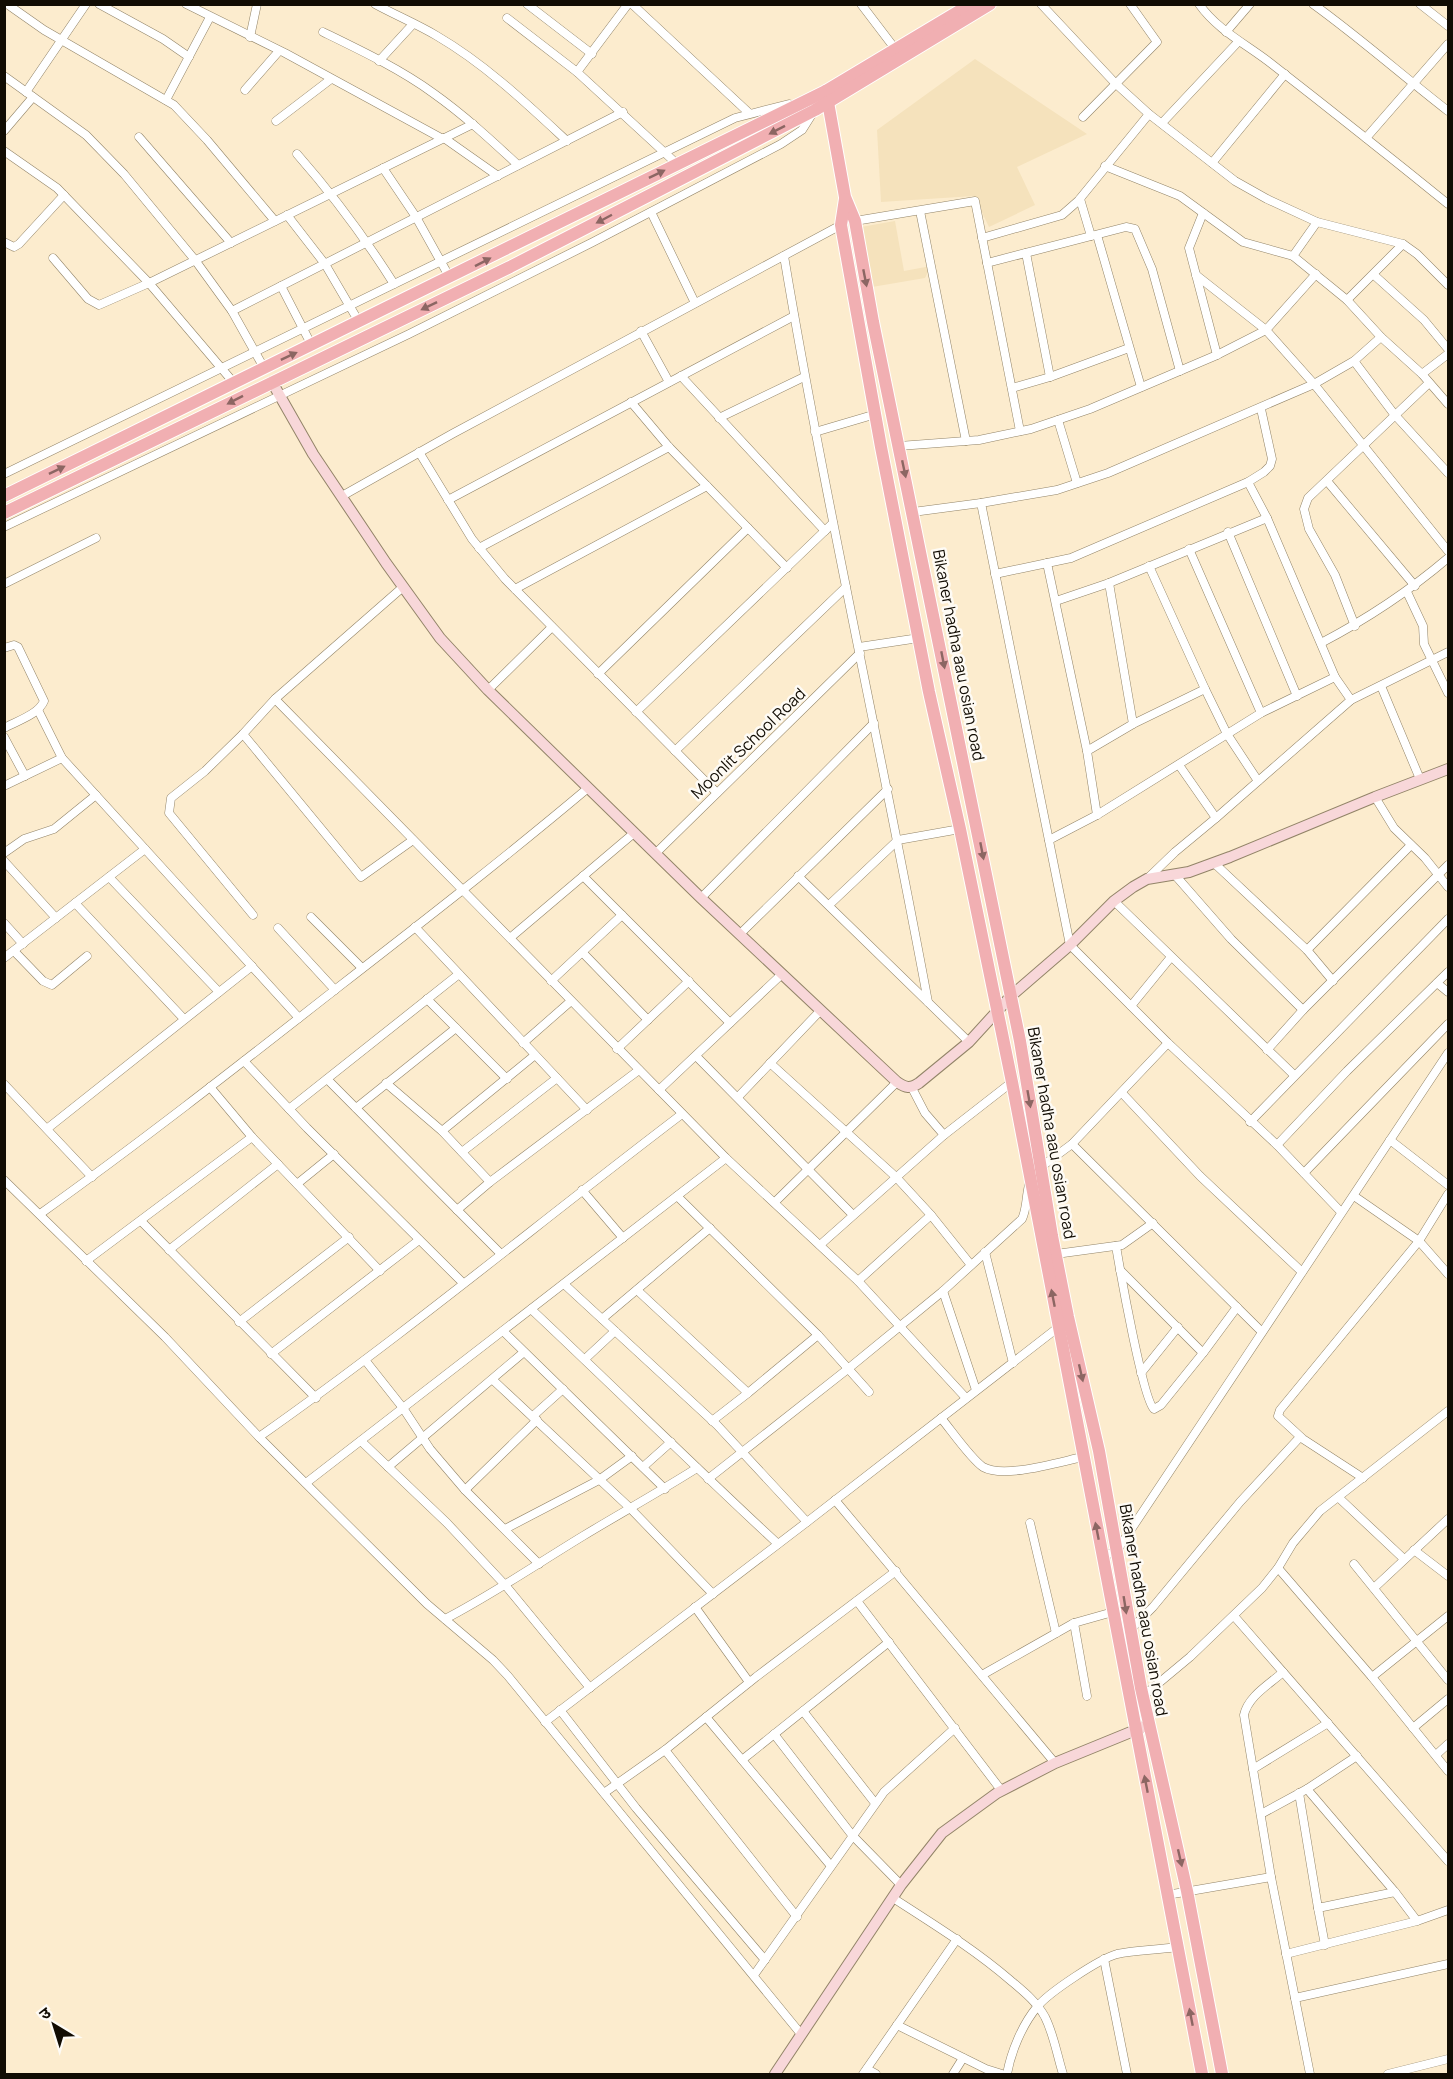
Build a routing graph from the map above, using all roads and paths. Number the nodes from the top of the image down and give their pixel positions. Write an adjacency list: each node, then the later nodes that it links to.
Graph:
1 (7, 4): 25 (street)
2 (86, 4): 25 (street)
3 (99, 4): 31 (street)
4 (186, 4): 18 (street)
5 (257, 4): 24 (street)
6 (375, 4): 20 (street)
7 (527, 4): 30 (street)
8 (630, 4): 30 (street); 46 (street)
9 (861, 4): 28 (street)
10 (971, 4): 28 (main road)
11 (990, 4): 41 (main road)
12 (1041, 4): 37 (street)
13 (1130, 4): 37 (street)
14 (1199, 4): 23 (street)
15 (1250, 4): 23 (street)
16 (1314, 4): 38 (street)
17 (1420, 4): 21 (street)
18 (210, 17): 24 (street); 31 (street)
19 (507, 18): 33 (street)
20 (413, 24): 32 (street); 56 (street)
21 (1449, 26)
22 (323, 32): 32 (street)
23 (1226, 32): 26 (street)
24 (250, 37): 29 (street)
25 (62, 40): 40 (street); 42 (street)
26 (1238, 42): 34 (street); 50 (street)
27 (1449, 44): 38 (street)
28 (896, 50): 41 (main road)
29 (279, 51): 36 (street); 39 (street)
30 (592, 54): 33 (street)
31 (189, 57): 42 (street)
32 (379, 61): 51 (street)
33 (577, 72): 45 (street)
34 (1285, 74): 55 (street); 60 (street)
35 (4, 76): 40 (street)
36 (330, 79): 49 (street); 54 (street)
37 (1115, 83): 47 (street); 48 (street)
38 (1413, 83): 44 (street); 55 (street)
39 (245, 90)
40 (29, 94): 52 (street); 90 (street)
41 (827, 97): 43 (main road); 46 (street); 61 (main road); 68 (main road, Bikaner hadha aau osian road)
42 (166, 100): 76 (street)
43 (815, 110): 71 (street); 126 (main road, one-way to 126)
44 (1449, 111)
45 (623, 112): 56 (street); 58 (street)
46 (749, 113): 58 (street)
47 (1149, 114): 50 (street); 63 (street)
48 (1083, 117)
49 (276, 121)
50 (1162, 123): 60 (street)
51 (473, 124): 54 (street); 62 (street)
52 (4, 131)
53 (139, 137): 84 (street)
54 (444, 138): 64 (street); 65 (street)
55 (1366, 138): 70 (street)
56 (567, 141): 62 (street)
57 (4, 151): 67 (street)
58 (664, 152): 61 (street); 91 (street)
59 (297, 154): 66 (street)
60 (1212, 163): 78 (street)
61 (677, 164): 97 (main road, one-way to 61)
62 (518, 165): 65 (street)
63 (1105, 166): 69 (street); 73 (street)
64 (383, 168): 66 (street); 75 (street)
65 (498, 176): 75 (street)
66 (331, 193): 74 (street); 83 (street)
67 (64, 195): 82 (street); 98 (street)
68 (845, 197): 77 (main road, Bikaner hadha aau osian road); 79 (main road, Bikaner hadha aau osian road)
69 (1080, 199): 80 (street); 81 (street)
70 (1449, 204)
71 (651, 212): 103 (street); 133 (street)
72 (920, 212): 77 (street); 81 (street); 143 (street)
73 (1203, 213): 88 (street); 95 (street)
74 (287, 215): 76 (street); 93 (street)
75 (416, 217): 83 (street); 91 (street)
76 (275, 221): 84 (street)
77 (855, 221): 145 (main road, Bikaner hadha aau osian road, one-way to 145)
78 (1317, 222): 85 (street); 88 (street)
79 (841, 225): 87 (street); 137 (main road, Bikaner hadha aau osian road)
80 (1094, 236): 86 (street); 113 (street); 121 (street)
81 (982, 238): 92 (street)
82 (4, 242)
83 (367, 242): 93 (street); 99 (street)
84 (231, 243): 90 (street)
85 (1403, 244): 96 (street); 100 (street)
86 (1026, 253): 92 (street); 125 (street)
87 (784, 256): 103 (street); 106 (street)
88 (1293, 256): 94 (street)
89 (52, 258): 98 (street)
90 (195, 260): 98 (street); 105 (street)
91 (441, 261): 97 (street); 99 (street)
92 (987, 263): 132 (street)
93 (325, 264): 101 (street); 104 (street)
94 (1316, 274): 102 (street); 109 (street)
95 (1196, 275): 109 (street); 117 (street)
96 (1374, 275): 102 (street); 114 (street)
97 (450, 278): 107 (main road)
98 (149, 283): 119 (street)
99 (393, 284): 104 (street)
100 (1449, 285)
101 (281, 286): 105 (street); 108 (street)
102 (1347, 300): 111 (street)
103 (695, 303): 110 (street)
104 (349, 306): 107 (street); 108 (street)
105 (232, 311): 115 (street)
106 (794, 316): 123 (street); 124 (street)
107 (359, 322): 112 (main road)
108 (303, 328): 112 (street); 115 (street)
109 (1266, 330): 117 (street); 130 (street)
110 (641, 331): 127 (street); 147 (street)
111 (1382, 337): 118 (street); 122 (street)
112 (312, 346): 120 (main road, one-way to 112)
113 (1130, 348): 125 (street); 131 (street)
114 (1449, 349)
115 (254, 352): 119 (street); 120 (street)
116 (1449, 354): 122 (street)
117 (1217, 355): 121 (street)
118 (1354, 361): 130 (street); 138 (street)
119 (222, 368): 129 (street); 149 (street)
120 (264, 368): 129 (main road)
121 (1180, 370): 131 (street)
122 (1422, 374): 128 (street)
123 (681, 376): 127 (street); 139 (street)
124 (804, 377): 139 (street); 142 (street)
125 (1050, 377): 132 (street)
126 (272, 382): 133 (street); 153 (main road, one-way to 153)
127 (669, 382): 134 (street)
128 (1429, 382): 135 (street); 138 (street)
129 (234, 383): 155 (main road, one-way to 129)
130 (1314, 384): 136 (street); 144 (street)
131 (1141, 387): 140 (street)
132 (1012, 388): 141 (street)
133 (279, 395): 153 (street); 156 (street)
134 (631, 402): 146 (street); 157 (street)
135 (1449, 404)
136 (1261, 409): 151 (street); 152 (street)
137 (876, 414): 142 (street); 188 (main road, Bikaner hadha aau osian road)
138 (1394, 414): 144 (street); 148 (street)
139 (719, 418): 165 (street)
140 (1058, 420): 141 (street); 152 (street)
141 (1020, 431): 143 (street)
142 (815, 432): 162 (street)
143 (966, 441): 145 (street)
144 (1363, 444): 150 (street); 170 (street)
145 (899, 446): 159 (main road, Bikaner hadha aau osian road, one-way to 159)
146 (669, 447): 154 (street); 168 (street)
147 (419, 452): 156 (street); 157 (street)
148 (1449, 473)
149 (4, 474)
150 (1327, 481): 180 (street); 186 (street)
151 (1248, 482): 161 (street); 172 (street)
152 (1077, 483): 158 (street)
153 (74, 486): 160 (main road); 163 (street)
154 (707, 486): 164 (street); 183 (street)
155 (4, 496)
156 (342, 496): 181 (street)
157 (448, 500): 168 (street)
158 (981, 503): 159 (street); 177 (street)
159 (913, 512): 282 (main road, Bikaner hadha aau osian road, one-way to 282)
160 (4, 513)
161 (1267, 518): 166 (street); 189 (street)
162 (833, 523): 165 (street); 182 (street)
163 (4, 527)
164 (748, 528): 175 (street); 194 (street)
165 (825, 531): 175 (street)
166 (1228, 532): 169 (street); 200 (street)
167 (96, 538): 179 (street)
168 (479, 548): 183 (street)
169 (1189, 549): 174 (street); 205 (street)
170 (1449, 551)
171 (1449, 558): 173 (street)
172 (1047, 563): 177 (street); 185 (street)
173 (1441, 564): 176 (street); 180 (street)
174 (1149, 566): 178 (street); 197 (street)
175 (787, 568): 204 (street)
176 (1449, 572)
177 (995, 574): 232 (street)
178 (1109, 583): 185 (street); 207 (street)
179 (4, 584)
180 (1415, 585): 184 (street)
181 (403, 587): 198 (street); 201 (street)
182 (846, 587): 191 (street); 212 (street)
183 (515, 589): 187 (street)
184 (1407, 592): 186 (street); 193 (street)
185 (1056, 601): 213 (street)
186 (1355, 626): 189 (street)
187 (552, 627): 194 (street); 198 (street)
188 (919, 638): 191 (street); 228 (main road, Bikaner hadha aau osian road)
189 (1321, 644): 195 (street)
190 (4, 648): 203 (street)
191 (859, 650): 206 (street); 223 (street, Moonlit School Road)
192 (1449, 652): 193 (street)
193 (1432, 660): 196 (street); 199 (street)
194 (598, 674): 204 (street)
195 (1335, 677): 200 (street); 202 (street)
196 (1381, 686): 202 (street); 218 (street)
197 (1205, 689): 207 (street); 210 (street)
198 (488, 690): 221 (street)
199 (1449, 693)
200 (1297, 696): 205 (street)
201 (275, 699): 209 (street); 230 (street)
202 (1351, 700): 219 (street)
203 (38, 710): 208 (street); 214 (street)
204 (636, 712): 212 (street)
205 (1261, 712): 210 (street)
206 (874, 723): 222 (street); 248 (street)
207 (1133, 724): 213 (street)
208 (4, 728)
209 (243, 734): 230 (street); 252 (street)
210 (1227, 734): 215 (street); 219 (street)
211 (4, 737): 217 (street)
212 (675, 751): 223 (street)
213 (1087, 751): 226 (street)
214 (62, 758): 217 (street); 224 (street)
215 (1179, 765): 226 (street); 227 (street)
216 (1449, 768): 218 (street)
217 (24, 776): 220 (street)
218 (1420, 779): 225 (street)
219 (1258, 781): 227 (street)
220 (4, 786)
221 (588, 788): 229 (street); 247 (street)
222 (888, 789): 231 (street); 243 (street)
223 (717, 793): 236 (street, Moonlit School Road)
224 (96, 795): 234 (street); 235 (street)
225 (1375, 797): 233 (street); 238 (street)
226 (1097, 815): 232 (street)
227 (1216, 818): 245 (street)
228 (960, 829): 231 (street); 289 (main road, Bikaner hadha aau osian road)
229 (634, 833): 236 (street); 242 (street)
230 (413, 840): 247 (street)
231 (898, 840): 251 (street); 285 (street)
232 (1049, 840): 263 (street)
233 (1411, 846): 240 (street); 264 (street)
234 (145, 849): 244 (street); 270 (street)
235 (4, 853)
236 (656, 853): 248 (street)
237 (4, 861): 255 (street)
238 (1214, 863): 241 (street); 264 (street)
239 (1449, 865): 240 (street)
240 (1438, 873): 246 (street); 277 (street)
241 (1175, 875): 245 (street); 287 (street)
242 (583, 876): 253 (street); 261 (street)
243 (798, 876): 251 (street); 260 (street)
244 (109, 877): 250 (street); 280 (street)
245 (1147, 879): 249 (street)
246 (1449, 887)
247 (463, 890): 258 (street); 261 (street)
248 (700, 898): 260 (street)
249 (1114, 901): 263 (street); 268 (street)
250 (75, 903): 255 (street); 291 (street)
251 (829, 905): 285 (street)
252 (253, 915)
253 (622, 915): 266 (street); 276 (street)
254 (311, 917): 271 (street)
255 (56, 918): 262 (street)
256 (1449, 919): 307 (street)
257 (4, 923): 262 (street)
258 (415, 927): 271 (street); 273 (street)
259 (278, 928): 279 (street)
260 (740, 934): 274 (street)
261 (510, 938): 275 (street)
262 (23, 944): 265 (street)
263 (1070, 945): 282 (street); 286 (street)
264 (1307, 950): 277 (street)
265 (14, 951): 267 (street); 269 (street)
266 (583, 953): 275 (street); 292 (street)
267 (87, 956)
268 (1171, 957): 286 (street); 300 (street)
269 (4, 958)
270 (252, 966): 280 (street); 290 (street)
271 (363, 968): 279 (street)
272 (1449, 972): 278 (street)
273 (459, 974): 283 (street); 297 (street)
274 (782, 974): 288 (street); 293 (street)
275 (551, 981): 284 (street)
276 (689, 981): 292 (street); 293 (street)
277 (1333, 981): 287 (street)
278 (1437, 983): 281 (street); 332 (street)
279 (334, 990): 290 (street)
280 (219, 992): 291 (street)
281 (1449, 992)
282 (1011, 996): 289 (street); 337 (main road, Bikaner hadha aau osian road, one-way to 337)
283 (428, 999): 295 (street); 309 (street)
284 (571, 1001): 297 (street); 299 (street)
285 (928, 1002): 296 (street)
286 (1131, 1005): 298 (street)
287 (1303, 1010): 300 (street)
288 (819, 1011): 305 (street); 311 (street)
289 (997, 1012): 296 (street); 312 (main road, Bikaner hadha aau osian road)
290 (299, 1018): 304 (street)
291 (184, 1019): 325 (street)
292 (648, 1020): 299 (street)
293 (730, 1023): 303 (street)
294 (1449, 1024): 339 (street)
295 (456, 1028): 310 (street); 313 (street)
296 (969, 1042): 316 (street)
297 (523, 1043): 302 (street)
298 (1168, 1043): 318 (street); 324 (street)
299 (617, 1049): 306 (street)
300 (1267, 1050): 307 (street)
301 (1449, 1053): 330 (street)
302 (536, 1055): 308 (street); 310 (street)
303 (696, 1056): 317 (street); 319 (street)
304 (244, 1061): 315 (street); 321 (street)
305 (770, 1063): 319 (street); 327 (street)
306 (639, 1071): 317 (street); 322 (street)
307 (1294, 1076): 324 (street)
308 (557, 1078): 322 (street); 333 (street)
309 (327, 1079): 320 (street); 321 (street)
310 (507, 1079): 326 (street)
311 (897, 1082): 316 (street); 327 (street)
312 (1012, 1082): 328 (street); 342 (main road, Bikaner hadha aau osian road)
313 (386, 1083): 320 (street); 326 (street)
314 (4, 1084): 325 (street)
315 (210, 1087): 329 (street); 341 (street)
316 (912, 1088): 328 (street)
317 (659, 1090): 323 (street)
318 (1122, 1093): 331 (street); 374 (street)
319 (738, 1097): 338 (street)
320 (356, 1107): 352 (street)
321 (289, 1109): 334 (street)
322 (587, 1110): 344 (street)
323 (682, 1114): 335 (street); 347 (street)
324 (1250, 1122): 332 (street)
325 (48, 1128): 341 (street)
326 (442, 1131): 333 (street)
327 (848, 1131): 338 (street); 340 (street)
328 (944, 1135): 340 (street)
329 (252, 1137): 336 (street); 357 (street)
330 (1390, 1140): 346 (street); 350 (street)
331 (1072, 1144): 337 (street); 358 (street)
332 (1277, 1145): 339 (street)
333 (462, 1152): 344 (street)
334 (334, 1154): 345 (street); 362 (street)
335 (726, 1158): 349 (street); 351 (street)
336 (278, 1164): 345 (street); 366 (street)
337 (1041, 1167): 369 (main road, Bikaner hadha aau osian road)
338 (809, 1170): 351 (street); 355 (street)
339 (1304, 1173): 353 (street)
340 (896, 1177): 355 (street); 356 (street)
341 (92, 1178): 354 (street)
342 (1031, 1178): 367 (street); 385 (main road, Bikaner hadha aau osian road, one-way to 342)
343 (4, 1180): 354 (street)
344 (490, 1182): 352 (street)
345 (297, 1184): 360 (street)
346 (1449, 1185)
347 (582, 1190): 361 (street); 368 (street)
348 (1449, 1194): 363 (street)
349 (677, 1196): 359 (street); 361 (street)
350 (1354, 1196): 353 (street); 363 (street)
351 (776, 1202): 364 (street)
352 (458, 1210): 368 (street)
353 (1341, 1212): 374 (street)
354 (40, 1214): 370 (street)
355 (853, 1215): 364 (street)
356 (932, 1215): 371 (street); 376 (street)
357 (141, 1221): 366 (street); 370 (street)
358 (1153, 1223): 365 (street); 381 (street)
359 (710, 1228): 379 (street); 391 (street)
360 (349, 1238): 373 (street); 384 (street)
361 (623, 1238): 378 (street)
362 (419, 1240): 373 (street); 377 (street)
363 (1419, 1241): 375 (street); 413 (street)
364 (820, 1245): 376 (street)
365 (1116, 1246): 369 (street); 372 (street)
366 (169, 1250): 384 (street)
367 (985, 1252): 371 (street); 397 (street)
368 (501, 1254): 377 (street)
369 (1056, 1254): 385 (main road, Bikaner hadha aau osian road)
370 (86, 1262): 412 (street)
371 (971, 1265): 380 (street)
372 (1120, 1270): 387 (street); 399 (street)
373 (381, 1271): 394 (street)
374 (1302, 1272): 390 (street)
375 (1449, 1274)
376 (858, 1281): 386 (street)
377 (463, 1283): 396 (street)
378 (564, 1284): 382 (street); 383 (street)
379 (637, 1290): 383 (street); 404 (street)
380 (943, 1291): 386 (street); 402 (street)
381 (1237, 1307): 390 (street); 393 (street)
382 (531, 1310): 388 (street); 395 (street)
383 (602, 1319): 389 (street)
384 (239, 1322): 394 (street)
385 (1064, 1323): 397 (street); 419 (main road, Bikaner hadha aau osian road); 438 (main road, Bikaner hadha aau osian road, one-way to 438)
386 (900, 1325): 398 (street); 406 (street)
387 (1178, 1328): 393 (street); 399 (street)
388 (502, 1331): 392 (street); 407 (street)
389 (615, 1331): 395 (street); 411 (street)
390 (1262, 1332): 438 (street)
391 (818, 1335): 398 (street); 404 (street)
392 (524, 1352): 400 (street); 401 (street)
393 (1203, 1353): 399 (street)
394 (271, 1354): 405 (street)
395 (585, 1359): 416 (street)
396 (365, 1360): 405 (street); 407 (street)
397 (1013, 1363): 402 (street)
398 (849, 1368): 403 (street); 417 (street)
399 (1142, 1373)
400 (493, 1380): 409 (street); 414 (street)
401 (563, 1389): 409 (street); 418 (street)
402 (976, 1390): 406 (street)
403 (869, 1392)
404 (748, 1393): 411 (street)
405 (316, 1398): 412 (street)
406 (966, 1398): 410 (street)
407 (403, 1408): 414 (street); 415 (street)
408 (1449, 1411): 423 (street)
409 (535, 1418): 425 (street); 428 (street)
410 (940, 1418): 419 (street); 430 (street)
411 (712, 1421): 417 (street)
412 (260, 1437): 426 (street)
413 (1300, 1437): 423 (street); 456 (street)
414 (423, 1439): 420 (street); 428 (street)
415 (361, 1441): 420 (street); 426 (street)
416 (671, 1442): 421 (street); 422 (street)
417 (741, 1451): 424 (street); 433 (street)
418 (632, 1456): 421 (street); 425 (street)
419 (1083, 1457): 439 (main road, Bikaner hadha aau osian road, one-way to 419)
420 (388, 1467): 446 (street)
421 (643, 1467): 427 (street)
422 (697, 1468): 424 (street); 427 (street)
423 (1363, 1478): 429 (street)
424 (708, 1479): 436 (street)
425 (599, 1480): 431 (street); 435 (street)
426 (306, 1483): 452 (street)
427 (664, 1489): 431 (street)
428 (465, 1490): 435 (street)
429 (1338, 1497): 440 (street); 443 (street)
430 (835, 1500): 433 (street); 444 (street)
431 (630, 1508): 441 (street); 448 (street)
432 (1449, 1519): 437 (street)
433 (807, 1522): 436 (street)
434 (1030, 1523): 457 (street)
435 (505, 1529): 441 (street)
436 (778, 1544): 448 (street)
437 (1414, 1550): 440 (street); 445 (street)
438 (1116, 1552): 439 (street); 456 (main road, Bikaner hadha aau osian road, one-way to 456)
439 (1102, 1556): 451 (main road, Bikaner hadha aau osian road)
440 (1404, 1559): 447 (street)
441 (539, 1564): 446 (street)
442 (1354, 1564): 447 (street)
443 (1278, 1568): 453 (street); 462 (street)
444 (896, 1571): 449 (street); 461 (street)
445 (1449, 1576)
446 (506, 1586): 452 (street); 465 (street)
447 (1374, 1588): 458 (street)
448 (713, 1594): 450 (street)
449 (857, 1601): 459 (street); 464 (street)
450 (695, 1607): 464 (street); 465 (street)
451 (1113, 1612): 455 (street); 469 (main road, Bikaner hadha aau osian road)
452 (450, 1616): 473 (street)
453 (1234, 1616): 460 (street); 467 (street)
454 (1449, 1616): 458 (street)
455 (1074, 1623): 457 (street); 466 (street)
456 (1130, 1630): 467 (main road, Bikaner hadha aau osian road)
457 (1056, 1633): 461 (street)
458 (1417, 1641): 462 (street); 463 (street)
459 (889, 1642): 470 (street); 476 (street)
460 (1284, 1672): 474 (street); 486 (street)
461 (982, 1675): 485 (street)
462 (1372, 1677): 477 (street)
463 (1449, 1680)
464 (749, 1682): 472 (street)
465 (590, 1688): 471 (street)
466 (1087, 1696)
467 (1143, 1697): 469 (street); 475 (main road, Bikaner hadha aau osian road)
468 (1449, 1699): 477 (street)
469 (1130, 1702): 478 (main road, Bikaner hadha aau osian road)
470 (802, 1711): 479 (street); 492 (street)
471 (559, 1712): 473 (street); 488 (street)
472 (706, 1717): 481 (street); 484 (street)
473 (547, 1720): 488 (street)
474 (1328, 1723): 483 (street); 486 (street)
475 (1148, 1725): 478 (street); 493 (main road, Bikaner hadha aau osian road)
476 (955, 1728): 490 (street); 492 (street)
477 (1413, 1728): 482 (street)
478 (1135, 1729): 485 (street); 495 (main road, Bikaner hadha aau osian road, one-way to 478)
479 (774, 1734): 484 (street); 496 (street)
480 (1449, 1744): 482 (street)
481 (665, 1750): 488 (street); 507 (street)
482 (1436, 1755): 487 (street)
483 (1357, 1756): 489 (street); 497 (street)
484 (742, 1760): 498 (street)
485 (1054, 1763): 490 (street)
486 (1253, 1769): 494 (street)
487 (1449, 1771)
488 (610, 1789): 515 (street); 515 (street)
489 (1307, 1789): 491 (street); 502 (street)
490 (1001, 1790): 500 (street)
491 (1299, 1793): 494 (street); 505 (street)
492 (875, 1803): 496 (street)
493 (1168, 1810): 495 (main road); 501 (main road, Bikaner hadha aau osian road, one-way to 501)
494 (1261, 1814): 499 (street)
495 (1152, 1815): 503 (main road, Bikaner hadha aau osian road)
496 (852, 1835): 498 (street); 500 (street)
497 (1449, 1861)
498 (831, 1866): 507 (street)
499 (1271, 1877): 501 (street); 512 (street)
500 (901, 1885): 504 (street)
501 (1187, 1891): 503 (street); 531 (main road, Bikaner hadha aau osian road)
502 (1395, 1892): 505 (street); 508 (street)
503 (1167, 1895): 511 (main road, Bikaner hadha aau osian road)
504 (893, 1898): 509 (street); 519 (street)
505 (1318, 1908): 510 (street)
506 (1449, 1910): 508 (street)
507 (797, 1917): 515 (street)
508 (1417, 1921): 510 (street)
509 (957, 1939): 517 (street); 518 (street)
510 (1325, 1945): 512 (street)
511 (1177, 1947): 513 (street); 530 (main road, Bikaner hadha aau osian road, one-way to 511)
512 (1286, 1954): 516 (street)
513 (1104, 1959): 517 (street); 529 (street)
514 (1449, 1964): 516 (street)
515 (759, 1967): 519 (street)
516 (1295, 1998): 532 (street)
517 (1038, 2006): 527 (street); 528 (street)
518 (897, 2025): 520 (street); 522 (street)
519 (801, 2034): 523 (street)
520 (963, 2058): 525 (street); 526 (street)
521 (1449, 2059): 533 (street)
522 (865, 2072): 524 (street)
523 (775, 2074)
524 (876, 2074)
525 (953, 2074)
526 (1002, 2074)
527 (1007, 2074)
528 (1063, 2074)
529 (1127, 2074)
530 (1202, 2074)
531 (1222, 2074)
532 (1310, 2074)
533 (1388, 2074)

